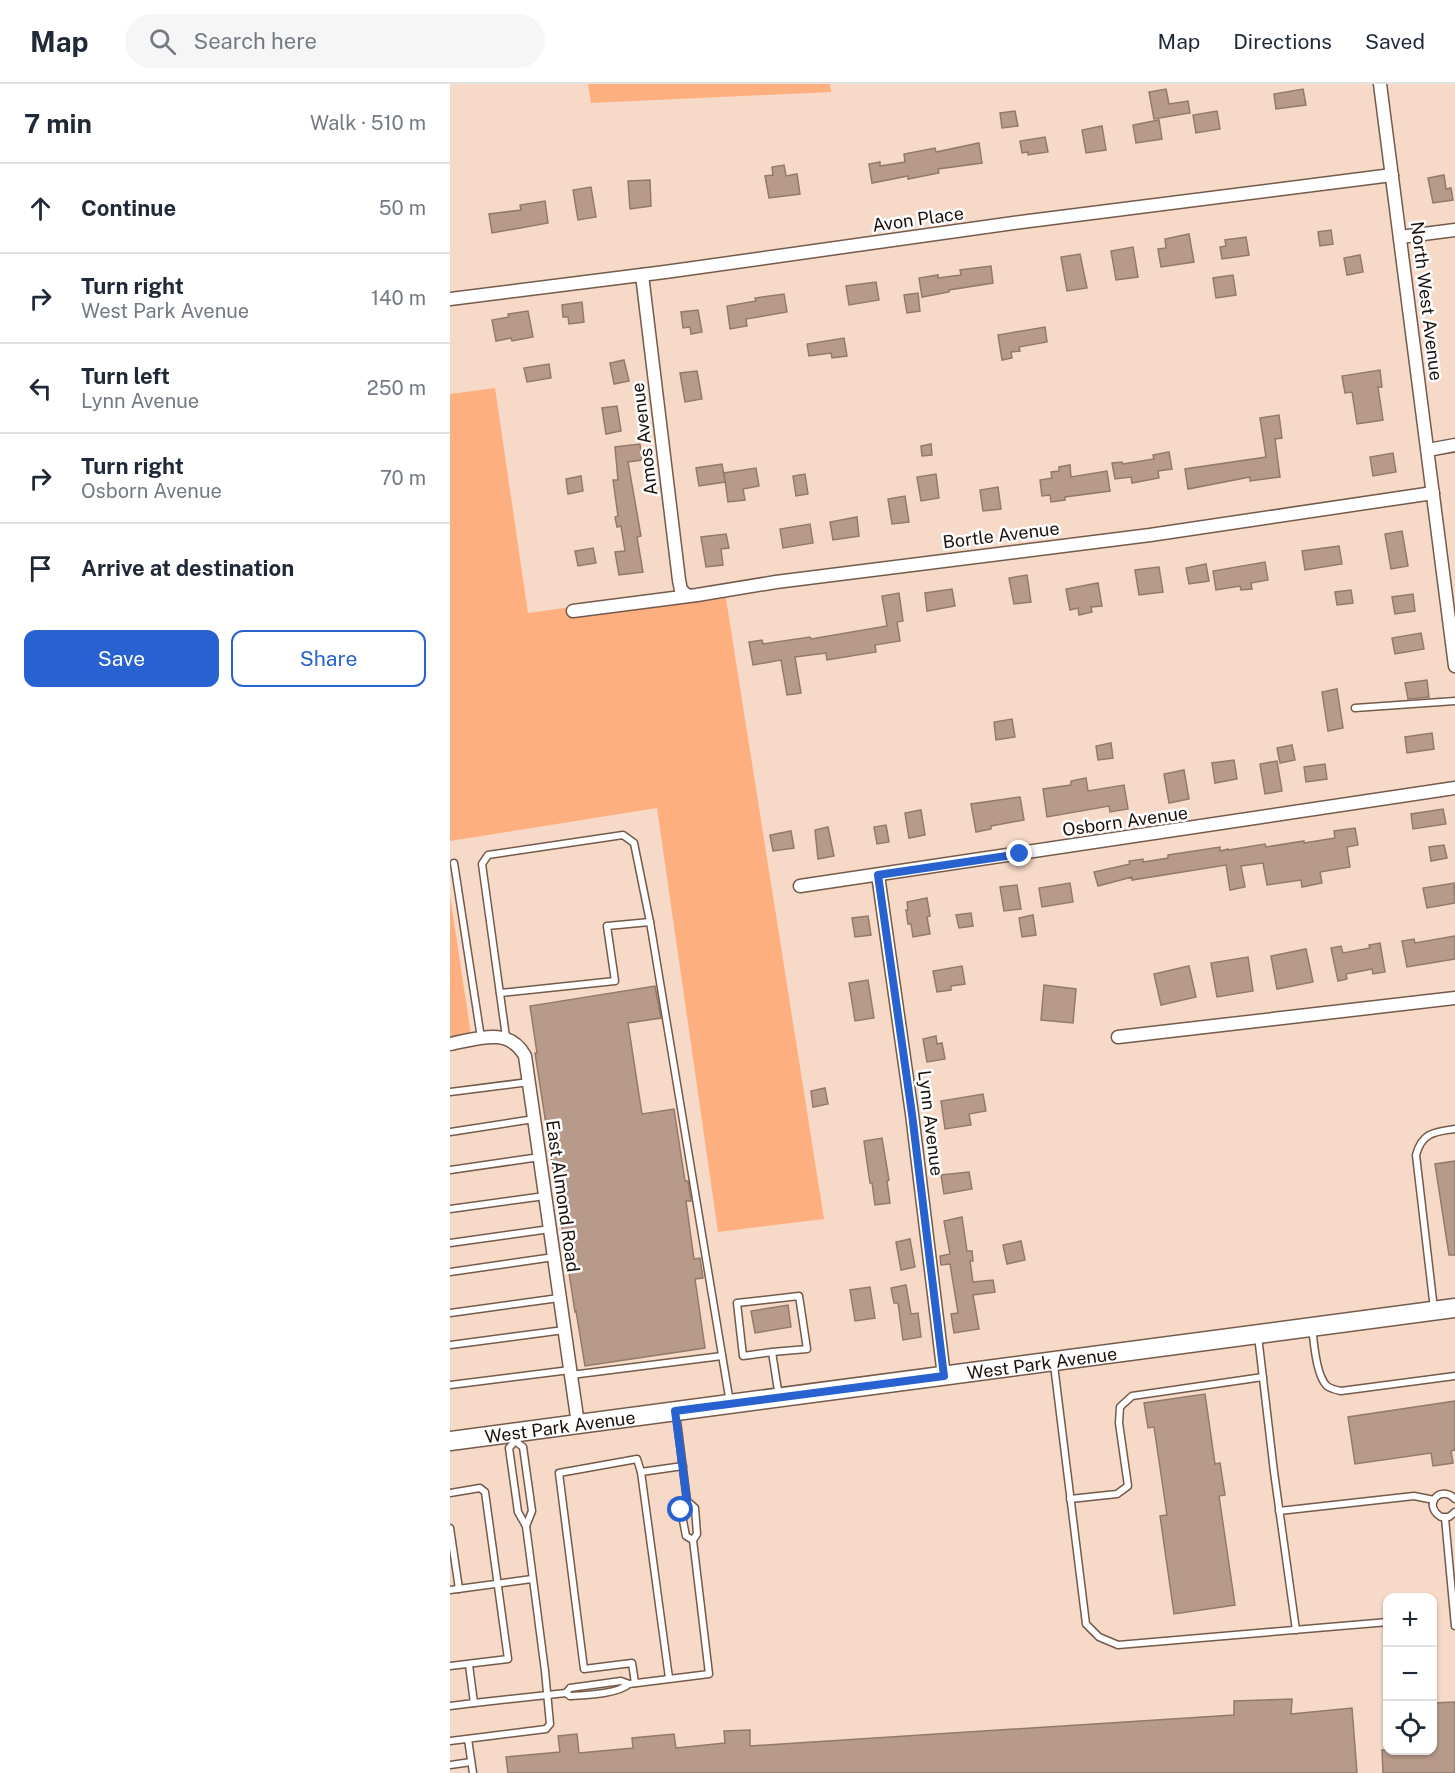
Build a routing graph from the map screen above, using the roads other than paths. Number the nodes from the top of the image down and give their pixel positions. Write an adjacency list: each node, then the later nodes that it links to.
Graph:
1 (1380, 84): 2 (street, North West Avenue)
2 (1392, 175): 4 (street, North West Avenue); 5 (street, Avon Place)
3 (1455, 230): 4 (street)
4 (1400, 237): 8 (street, North West Avenue)
5 (642, 275): 6 (street, Avon Place); 10 (street, Amos Avenue)
6 (450, 299)
7 (1455, 446): 8 (street)
8 (1428, 450): 9 (street, North West Avenue)
9 (1433, 493): 10 (street, Bortle Avenue); 12 (street, North West Avenue)
10 (687, 595): 11 (street, Bortle Avenue)
11 (573, 611)
12 (1455, 666)
13 (1455, 701): 14 (lane)
14 (1355, 708)
15 (1455, 788): 17 (street, Osborn Avenue)
16 (454, 862): 24 (lane)
17 (878, 875): 18 (street, Osborn Avenue); 51 (street, Lynn Avenue)
18 (800, 886)
19 (650, 922): 20 (lane); 20 (lane); 48 (lane)
20 (500, 993): 22 (lane)
21 (1455, 998): 23 (street)
22 (506, 1037): 24 (street); 26 (street, East Almond Road)
23 (1118, 1037)
24 (481, 1039): 25 (street)
25 (450, 1044)
26 (529, 1082): 27 (lane); 28 (street, East Almond Road)
27 (450, 1092)
28 (534, 1119): 30 (lane); 31 (street, East Almond Road)
29 (1455, 1129): 41 (lane)
30 (450, 1132)
31 (540, 1157): 32 (lane); 33 (street, East Almond Road)
32 (450, 1170)
33 (545, 1196): 34 (lane); 35 (street, East Almond Road)
34 (450, 1209)
35 (550, 1229): 36 (lane); 37 (street, East Almond Road)
36 (450, 1243)
37 (554, 1257): 38 (lane); 39 (street, East Almond Road)
38 (450, 1272)
39 (560, 1298): 42 (lane); 44 (street, East Almond Road)
40 (1455, 1308): 41 (main road, West Park Avenue)
41 (1434, 1311): 43 (main road, West Park Avenue)
42 (450, 1314)
43 (1311, 1327): 45 (main road, West Park Avenue); 52 (lane)
44 (564, 1330): 46 (lane); 50 (street, East Almond Road)
45 (1258, 1334): 49 (main road, West Park Avenue); 53 (lane)
46 (450, 1345)
47 (772, 1353): 47 (lane); 55 (lane)
48 (722, 1356): 50 (lane); 56 (lane)
49 (1053, 1361): 51 (main road, West Park Avenue); 64 (lane)
50 (570, 1373): 54 (lane); 58 (street, East Almond Road)
51 (944, 1376): 55 (main road, West Park Avenue)
52 (1455, 1376)
53 (1263, 1377): 64 (lane); 68 (lane)
54 (450, 1385)
55 (779, 1397): 56 (main road, West Park Avenue)
56 (730, 1404): 57 (main road, West Park Avenue)
57 (675, 1411): 58 (main road, West Park Avenue); 61 (lane)
58 (578, 1424): 59 (main road, West Park Avenue)
59 (515, 1436): 60 (main road, West Park Avenue); 71 (lane); 71 (lane)
60 (450, 1441)
61 (683, 1466): 62 (lane); 67 (lane)
62 (641, 1472): 83 (lane); 84 (lane)
63 (450, 1493): 75 (lane)
64 (1070, 1499): 80 (lane)
65 (1455, 1499): 66 (lane)
66 (1434, 1500): 68 (lane); 70 (lane)
67 (687, 1501): 73 (lane); 73 (lane)
68 (1280, 1511): 80 (lane)
69 (1455, 1512): 70 (lane)
70 (1445, 1518): 79 (lane)
71 (525, 1526): 74 (lane)
72 (450, 1528): 76 (lane)
73 (693, 1540): 83 (lane)
74 (532, 1579): 75 (lane); 85 (lane)
75 (497, 1584): 76 (lane); 81 (lane)
76 (459, 1588): 77 (lane)
77 (450, 1590)
78 (1383, 1622): 80 (lane)
79 (1455, 1626)
80 (1296, 1629)
81 (469, 1665): 82 (lane); 86 (lane)
82 (450, 1666)
83 (669, 1678): 84 (lane)
84 (632, 1684): 85 (lane)
85 (547, 1695): 86 (lane); 88 (lane)
86 (474, 1703): 87 (lane)
87 (450, 1706)
88 (468, 1739): 89 (lane); 90 (lane)
89 (450, 1741)
90 (471, 1762): 91 (lane); 92 (lane)
91 (450, 1765)
92 (473, 1773)

